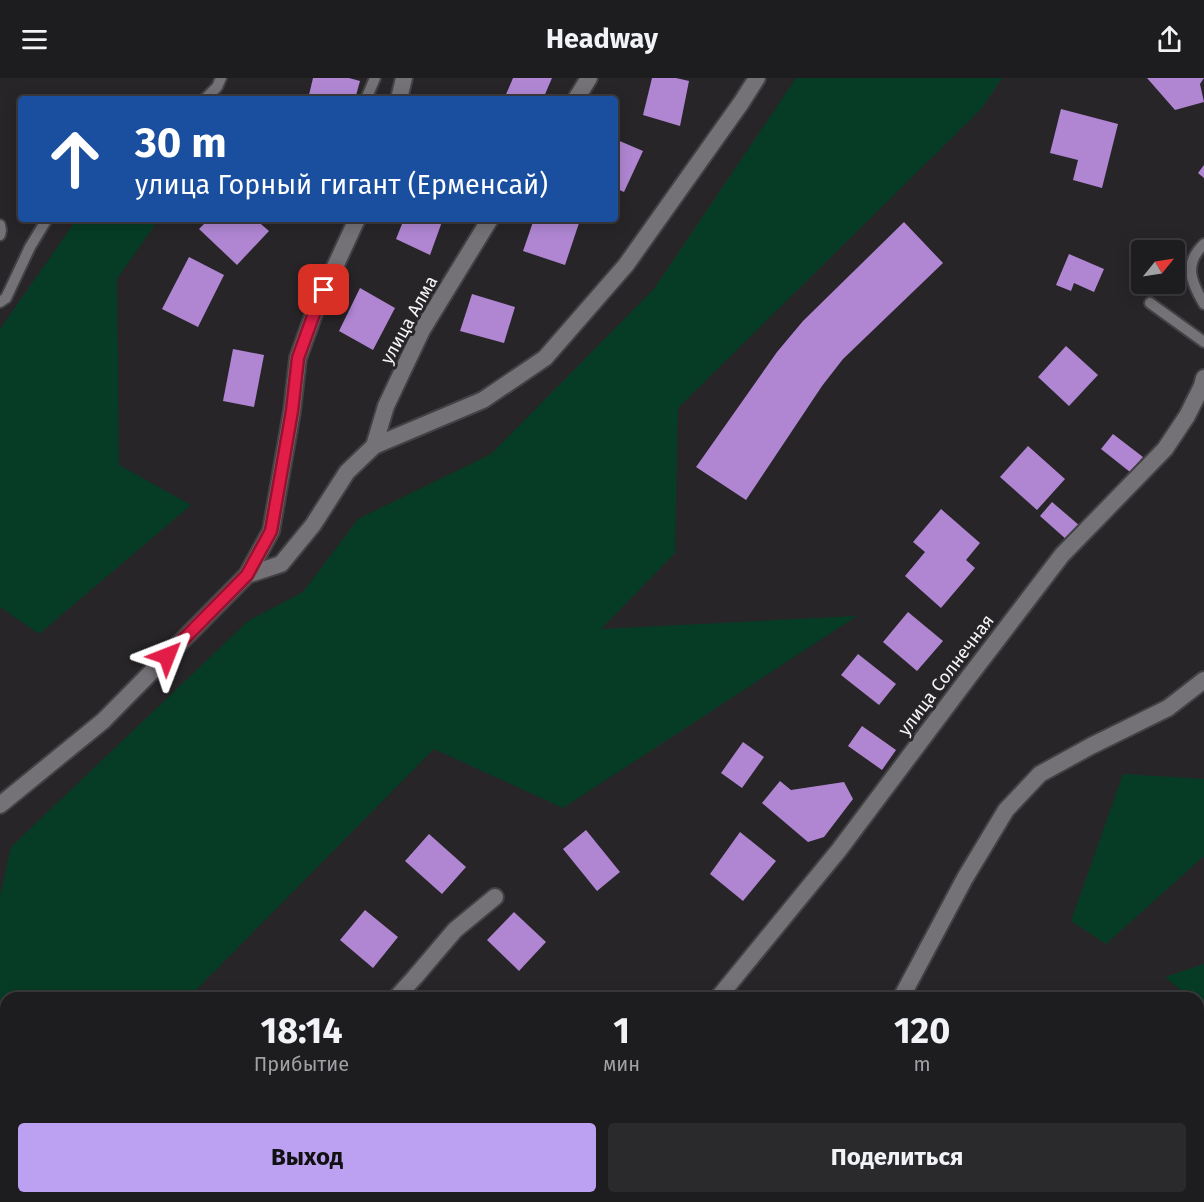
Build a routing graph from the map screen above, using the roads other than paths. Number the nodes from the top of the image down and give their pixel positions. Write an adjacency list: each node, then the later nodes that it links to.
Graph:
1 (221, 78): 6 (lane)
2 (375, 78): 7 (lane)
3 (404, 78): 8 (street)
4 (589, 78): 9 (street)
5 (757, 78): 21 (street)
6 (208, 96)
7 (367, 96)
8 (400, 96)
9 (578, 96)
10 (45, 222): 16 (lane)
11 (356, 222): 22 (street)
12 (488, 222): 21 (street, улица Алма)
13 (0, 225): 14 (lane)
14 (0, 235)
15 (1204, 244): 18 (lane)
16 (0, 302)
17 (1150, 303): 19 (lane)
18 (1204, 304)
19 (1204, 342)
20 (1204, 378): 27 (street, улица Солнечная)
21 (374, 446): 22 (street)
22 (247, 575): 24 (street)
23 (1204, 680): 28 (street)
24 (0, 805)
25 (495, 897): 26 (street)
26 (401, 992)
27 (723, 992)
28 (904, 992)

